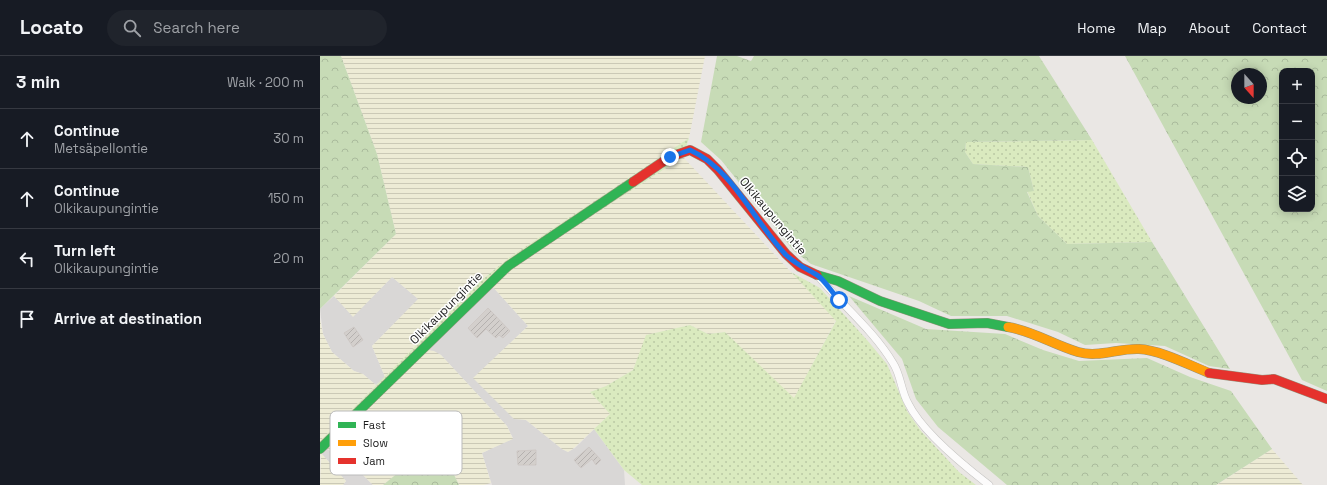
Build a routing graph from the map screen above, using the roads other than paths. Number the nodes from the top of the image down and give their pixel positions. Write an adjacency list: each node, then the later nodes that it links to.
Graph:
1 (818, 275): 2 (street, Olkikaupungintie); 3 (street, Olkikaupungintie); 6 (street)
2 (1327, 399)
3 (359, 411)
4 (330, 439): 5 (street, Olkikaupungintie)
5 (320, 449)
6 (989, 485)

